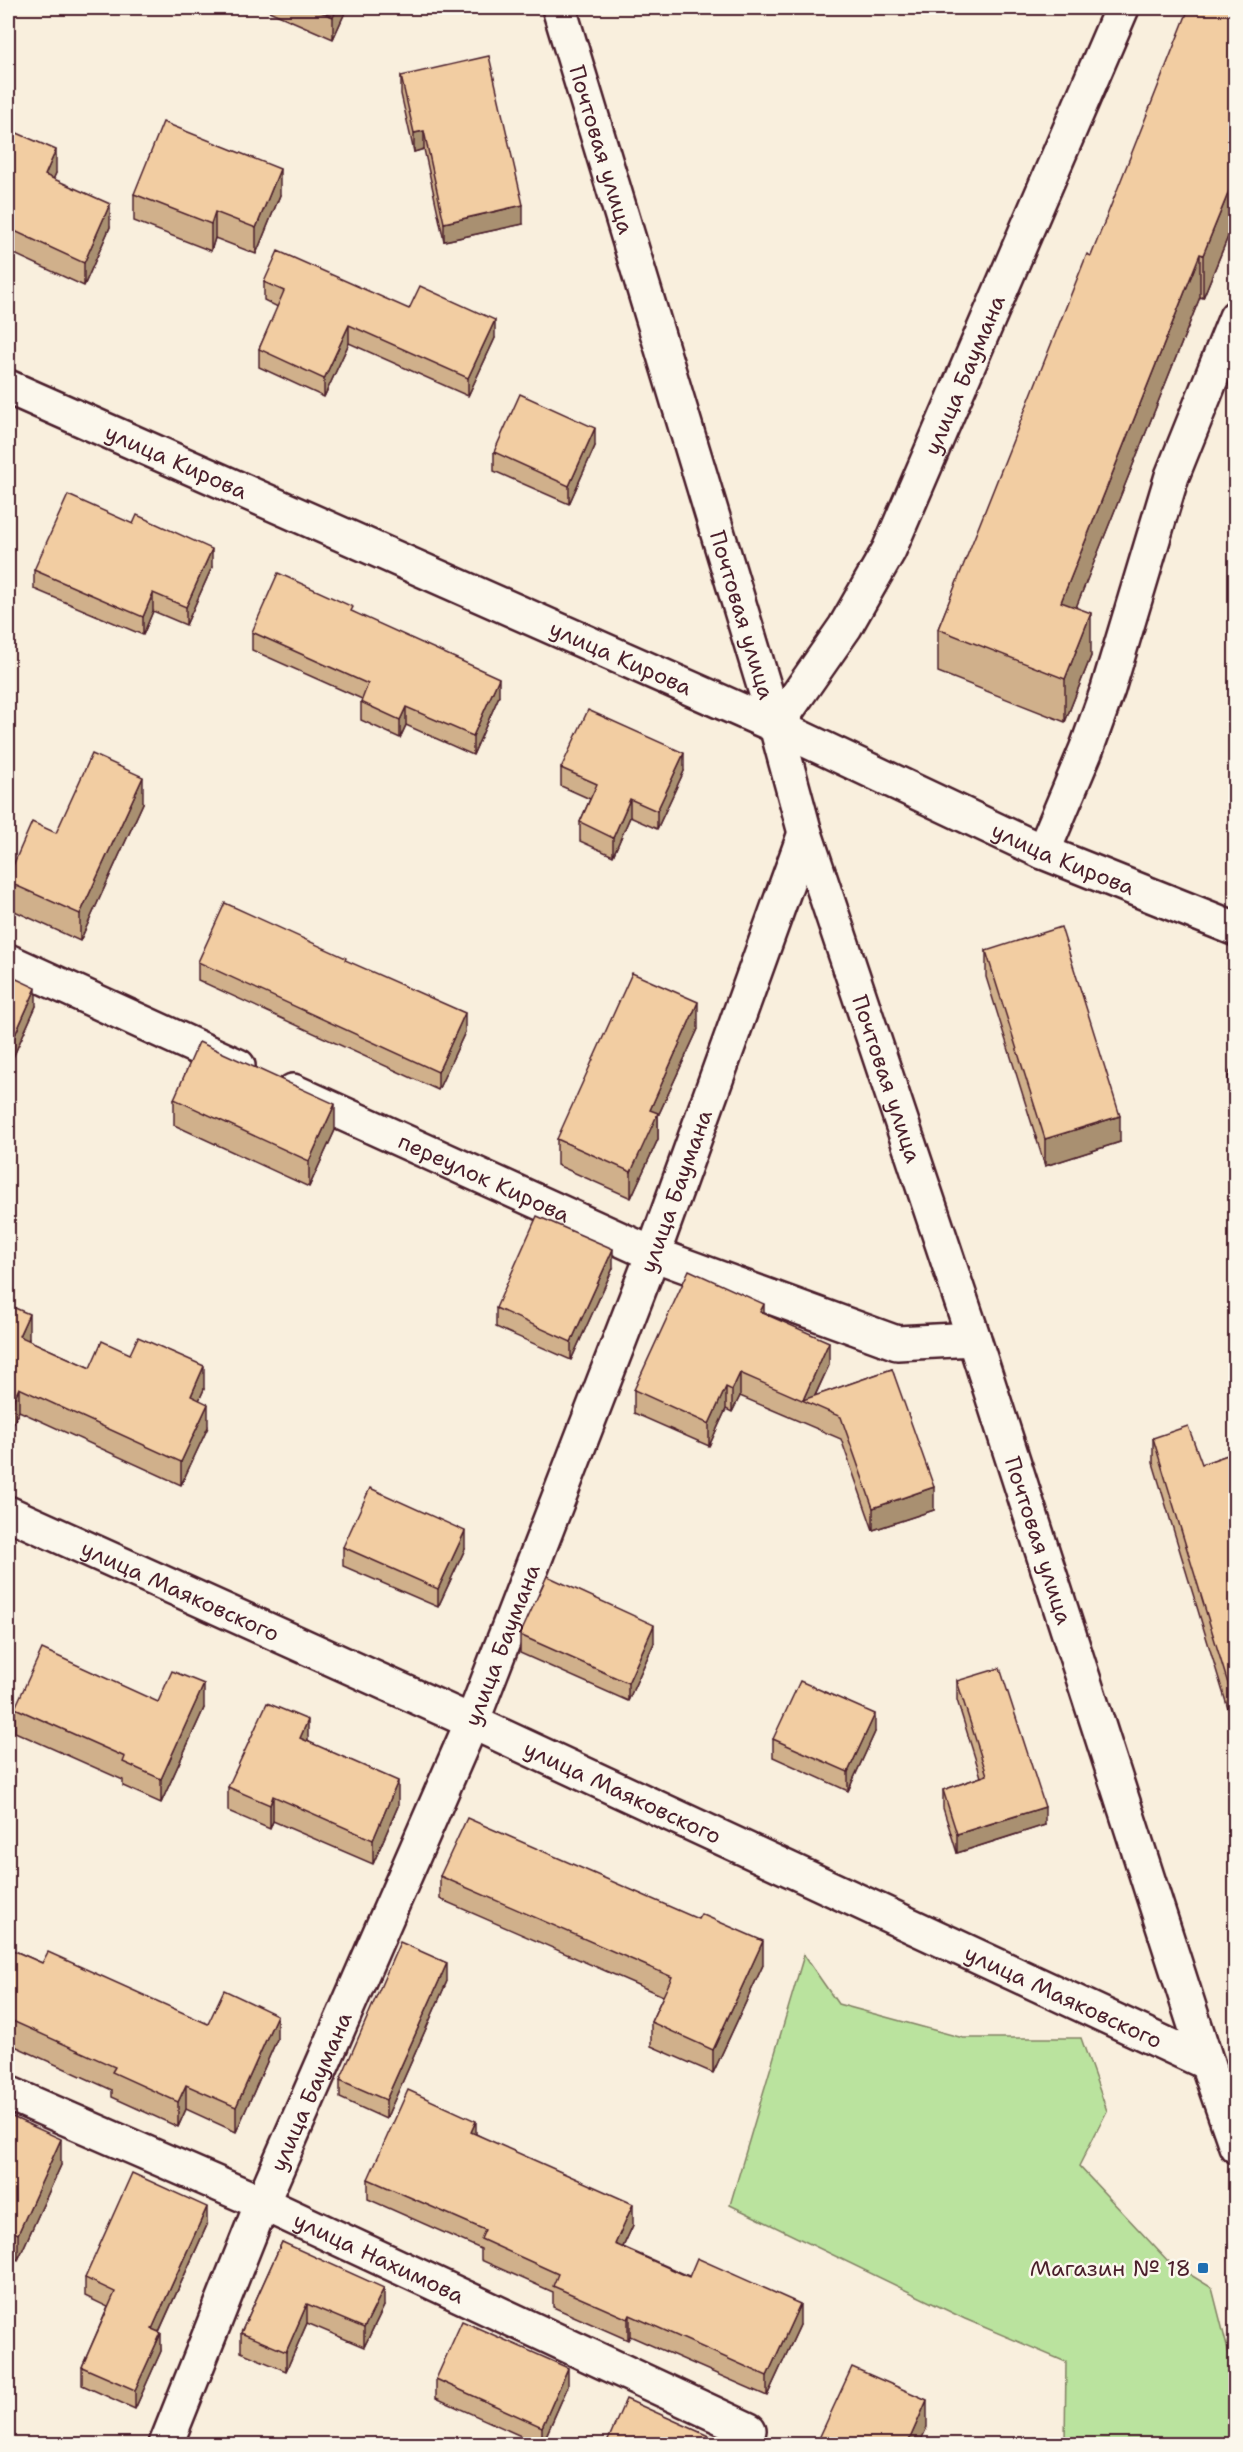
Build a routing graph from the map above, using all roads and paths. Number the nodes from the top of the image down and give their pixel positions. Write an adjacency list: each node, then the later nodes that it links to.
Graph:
1 (559, 8): 5 (street, Почтовая улица)
2 (1122, 8): 5 (street, улица Баумана)
3 (1236, 317): 7 (street)
4 (8, 387): 5 (street, улица Кирова)
5 (776, 726): 6 (street, Почтовая улица); 7 (street, улица Кирова)
6 (805, 833): 10 (street, улица Баумана); 11 (street, Почтовая улица)
7 (1043, 852): 8 (street, улица Кирова)
8 (1236, 929)
9 (8, 961): 10 (street, переулок Кирова)
10 (652, 1254): 11 (street, переулок Кирова); 13 (street, улица Баумана)
11 (974, 1339): 14 (street, Почтовая улица)
12 (8, 1513): 13 (street, улица Маяковского)
13 (471, 1722): 14 (street, улица Маяковского); 17 (street, улица Баумана)
14 (1221, 2069): 16 (street, Почтовая улица)
15 (8, 2093): 17 (street, улица Нахимова)
16 (1236, 2146)
17 (262, 2203): 18 (street, улица Нахимова); 19 (street, улица Баумана)
18 (749, 2430)
19 (166, 2445)

